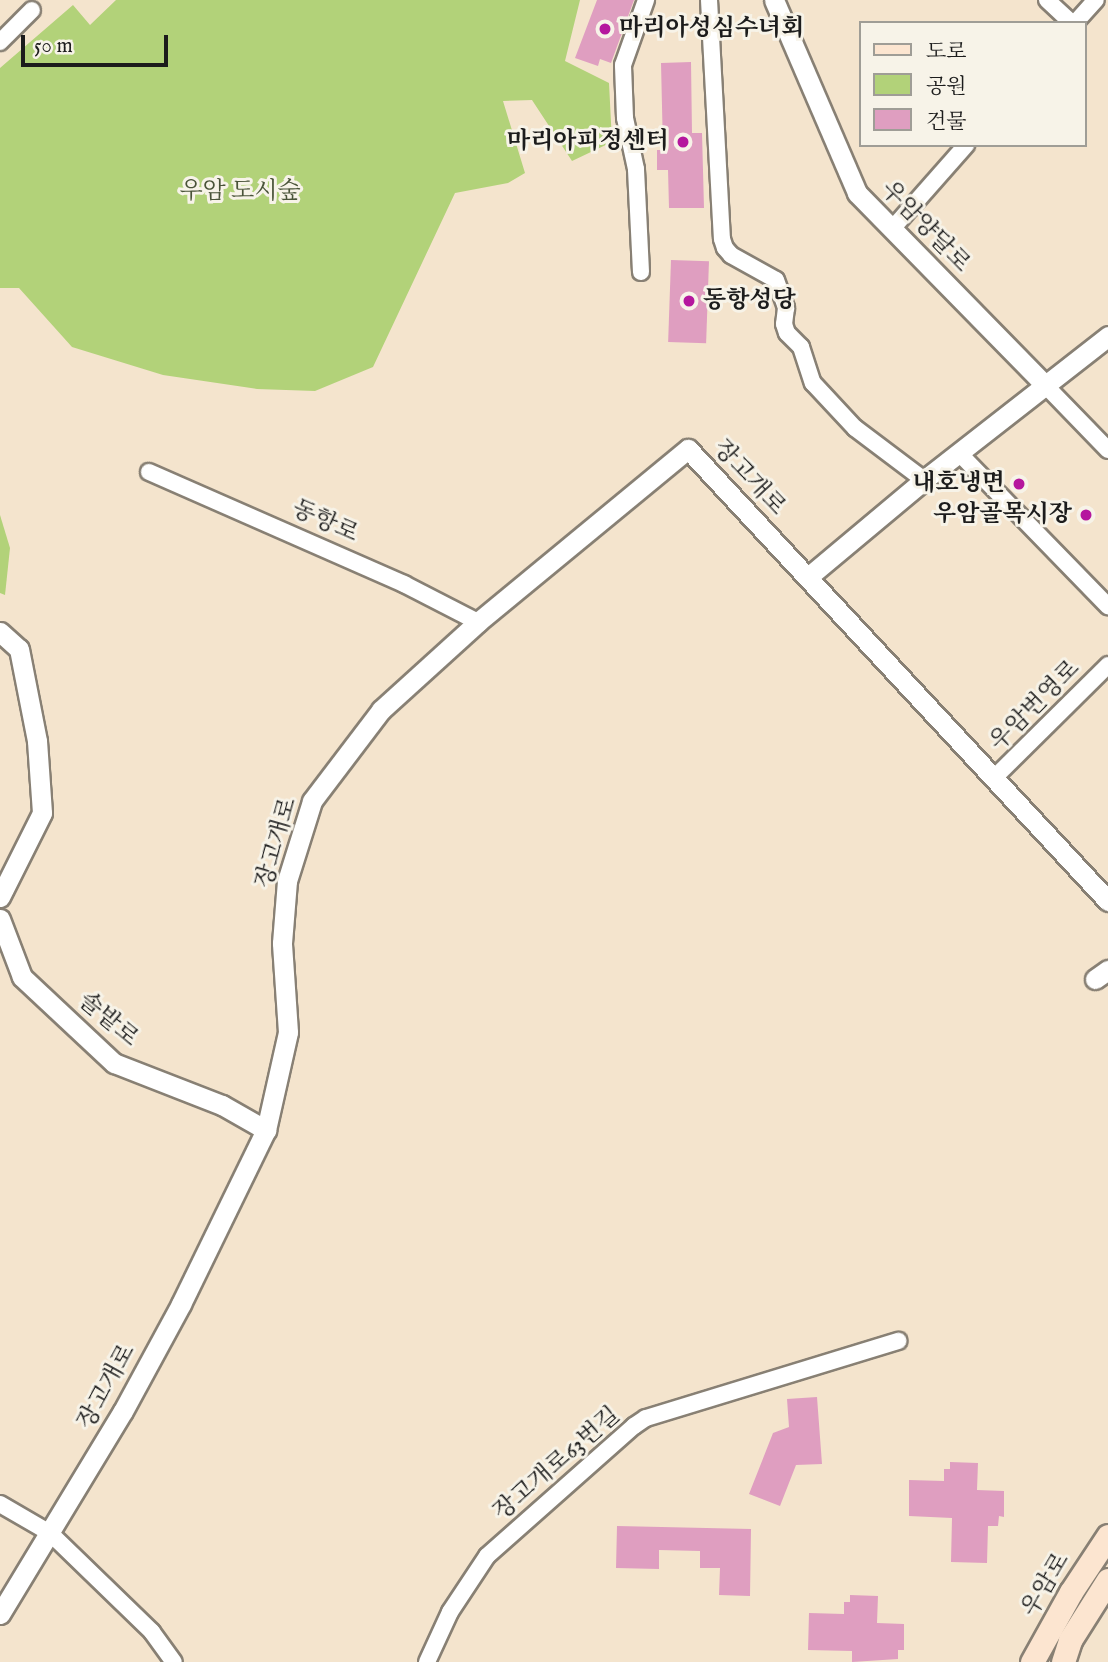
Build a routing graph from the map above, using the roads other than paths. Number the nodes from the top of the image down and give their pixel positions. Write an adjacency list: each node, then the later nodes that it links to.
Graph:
1 (646, 0): 12 (street)
2 (709, 0): 18 (street)
3 (774, 0): 11 (street, 우암양달로)
4 (1047, 0): 7 (street)
5 (1096, 0): 8 (street)
6 (32, 10): 9 (street)
7 (1072, 21)
8 (1076, 21)
9 (0, 42)
10 (964, 147): 11 (street)
11 (892, 229): 14 (street, 우암양달로)
12 (641, 272)
13 (1108, 336): 14 (street)
14 (1046, 386): 15 (street); 16 (street)
15 (1108, 450)
16 (959, 453): 18 (street); 20 (street)
17 (149, 472): 21 (street, 동항로)
18 (924, 480): 19 (street)
19 (808, 577): 21 (street, 장고개로); 24 (street, 장고개로)
20 (1108, 606)
21 (478, 622): 28 (street, 장고개로)
22 (0, 632): 25 (street)
23 (1108, 665): 24 (street, 우암번영로)
24 (993, 779): 26 (street, 장고개로)
25 (0, 897)
26 (1108, 901)
27 (0, 919): 28 (street, 솔밭로)
28 (266, 1130): 31 (street, 장고개로)
29 (898, 1341): 36 (street, 장고개로63번길)
30 (0, 1504): 31 (street)
31 (50, 1533): 34 (street, 장고개로); 35 (street)
32 (1108, 1536): 37 (main road, 우암로)
33 (1108, 1580): 38 (main road, 우암로)
34 (0, 1614)
35 (174, 1662)
36 (428, 1662)
37 (1032, 1662)
38 (1063, 1662)

